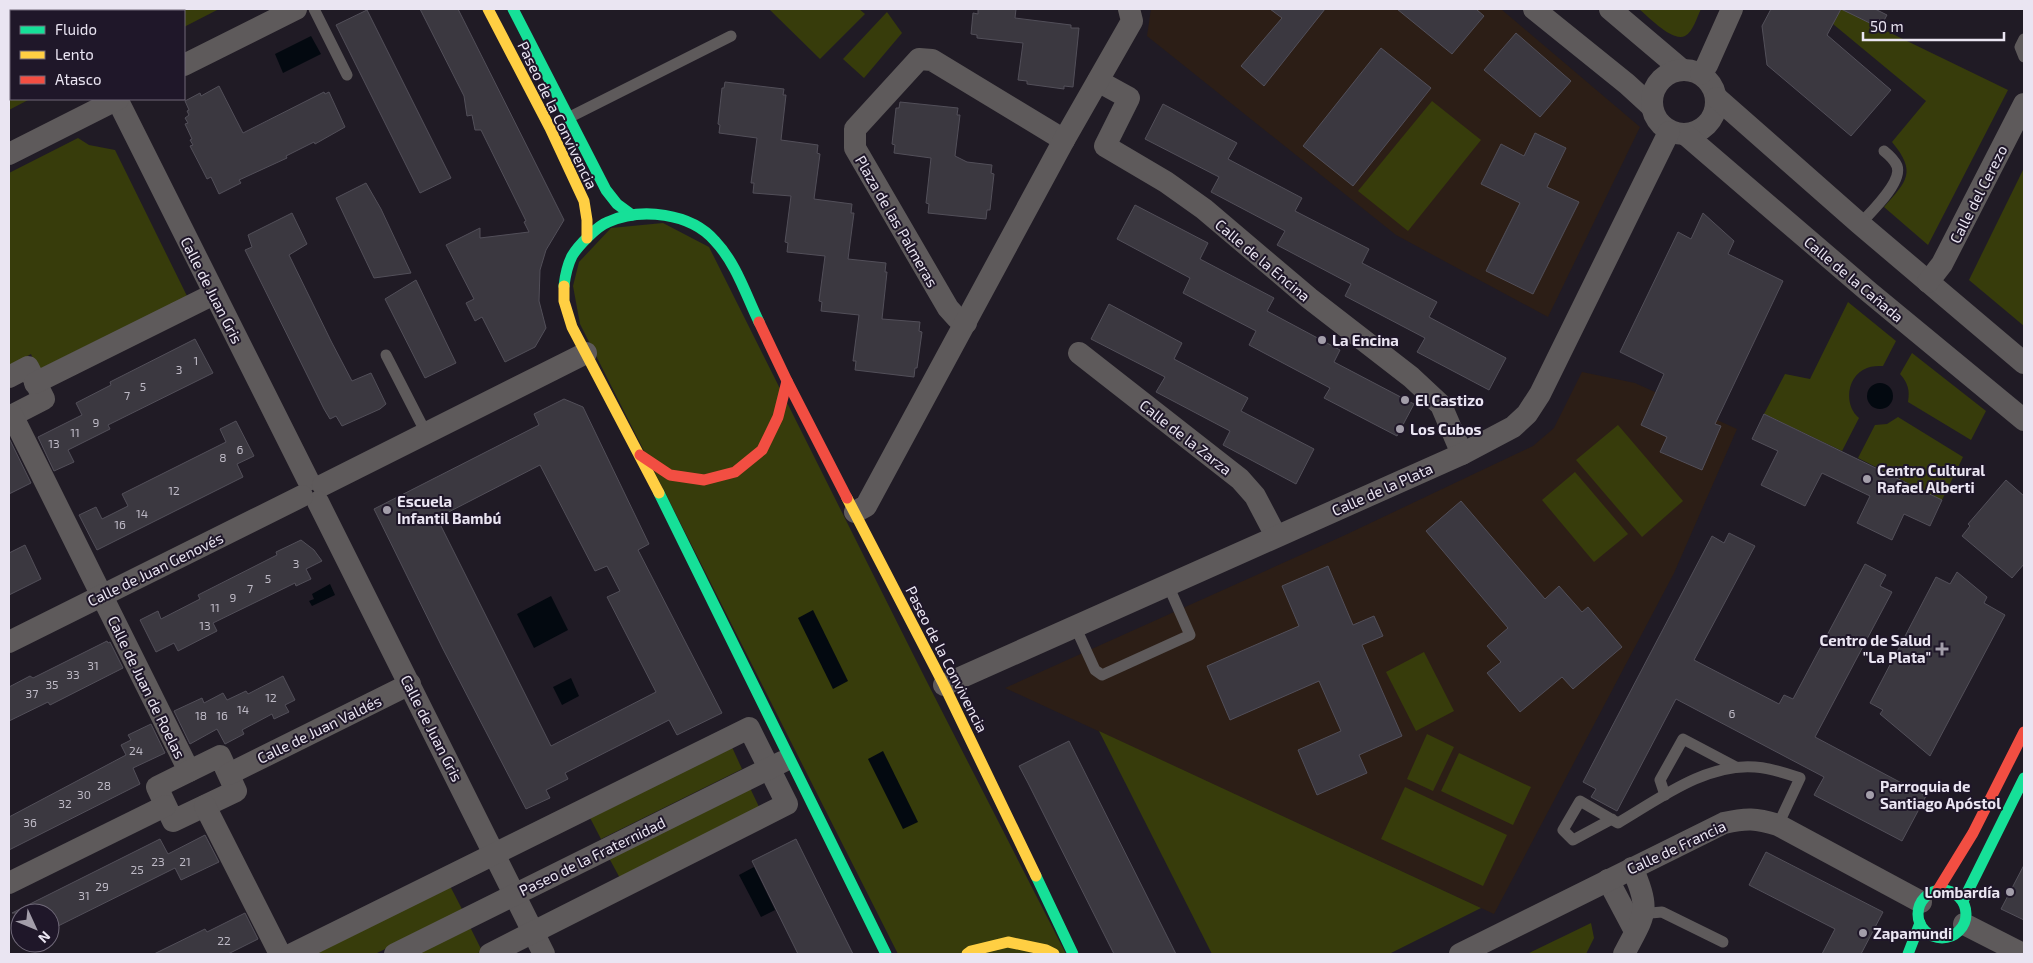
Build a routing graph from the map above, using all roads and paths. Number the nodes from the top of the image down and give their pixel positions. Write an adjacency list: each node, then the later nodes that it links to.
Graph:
1 (296, 9): 12 (street)
2 (314, 9): 14 (lane)
3 (488, 9): 27 (street, Paseo de la Convivencia)
4 (513, 9): 20 (street, Paseo de la Convivencia)
5 (1129, 9): 15 (street)
6 (1534, 9): 19 (street)
7 (1610, 9): 13 (street)
8 (1732, 9): 13 (street)
9 (731, 36): 20 (lane)
10 (2024, 39): 11 (lane)
11 (2024, 57)
12 (185, 64)
13 (1692, 72): 16 (street); 19 (street)
14 (346, 75)
15 (1098, 81): 22 (street); 41 (street, Calle de la Encina)
16 (1716, 98): 21 (street); 26 (street)
17 (108, 101): 24 (street); 29 (street, Calle de Juan Gris)
18 (2024, 104): 28 (street, Calle del Cerezo)
19 (1652, 106): 21 (street)
20 (568, 118): 25 (street, Paseo de la Convivencia)
21 (1677, 133): 39 (street, Calle de la Cañada); 41 (street, Calle de la Plata)
22 (1064, 140): 30 (street); 30 (street, Plaza de las Palmeras)
23 (1884, 151): 26 (lane)
24 (9, 154)
25 (632, 215): 27 (street, Paseo de la Convivencia); 36 (street, Paseo de la Convivencia)
26 (1860, 224): 28 (street)
27 (587, 238): 31 (street, Paseo de la Convivencia)
28 (1928, 282): 34 (street)
29 (214, 294): 37 (street); 43 (street, Calle de Juan Gris)
30 (966, 323): 44 (street)
31 (586, 353): 40 (street, Calle de Juan Genovés); 42 (street, Paseo de la Convivencia)
32 (1079, 353): 45 (street, Calle de la Zarza)
33 (386, 355): 40 (lane)
34 (2024, 364)
35 (9, 377): 37 (street)
36 (788, 381): 42 (street, Paseo de la Convivencia); 44 (street, Paseo de la Convivencia)
37 (35, 382): 38 (street)
38 (10, 416): 47 (street, Calle de Juan de Roelas)
39 (2024, 420)
40 (426, 433): 43 (street, Calle de Juan Genovés)
41 (1462, 454): 45 (street, Calle de la Plata)
42 (640, 456): 53 (street, Paseo de la Convivencia)
43 (313, 491): 47 (street, Calle de Juan Genovés); 50 (street, Calle de Juan Gris)
44 (855, 512): 51 (street, Paseo de la Convivencia)
45 (1276, 536): 46 (street, Calle de la Plata)
46 (1168, 585): 48 (street, Calle de la Plata); 48 (lane)
47 (102, 596): 49 (street, Calle de Juan Genovés); 56 (street, Calle de Juan de Roelas)
48 (1075, 626): 51 (street, Calle de la Plata)
49 (9, 642)
50 (410, 684): 57 (street, Calle de Juan Valdés); 64 (street, Calle de Juan Gris)
51 (944, 685): 85 (street, Paseo de la Convivencia)
52 (2024, 732): 70 (street)
53 (790, 758): 55 (street, Paseo de la Fraternidad); 82 (street, Paseo de la Convivencia)
54 (1736, 767): 59 (lane); 59 (lane); 63 (lane)
55 (769, 768): 64 (street); 68 (street, Paseo de la Fraternidad); 73 (street)
56 (189, 771): 57 (street); 60 (street)
57 (229, 774): 61 (street)
58 (2024, 778): 69 (street)
59 (1664, 795): 62 (lane)
60 (165, 806): 61 (street); 67 (street)
61 (205, 806): 77 (street)
62 (1612, 819)
63 (1778, 825): 65 (street, Calle de Francia); 70 (street, Calle de Francia)
64 (494, 853): 68 (street, Calle de Juan Gris); 78 (street)
65 (1632, 868): 66 (street, Calle de Francia); 71 (street)
66 (1608, 880): 71 (street); 86 (street, Calle de Francia)
67 (9, 883)
68 (514, 895): 73 (street, Calle de Juan Gris); 79 (street, Paseo de la Fraternidad)
69 (1963, 901): 70 (street); 72 (street)
70 (1926, 905): 74 (street); 88 (street)
71 (1636, 920): 75 (lane); 87 (street)
72 (1964, 924): 74 (street); 89 (street)
73 (533, 932): 80 (street); 81 (street, Calle de Juan Gris)
74 (1944, 938): 76 (street)
75 (1723, 942)
76 (1935, 952)
77 (280, 954)
78 (292, 954)
79 (395, 954)
80 (490, 954)
81 (544, 954)
82 (886, 954)
83 (967, 954): 84 (street)
84 (1054, 954)
85 (1073, 954)
86 (1460, 954)
87 (1624, 954)
88 (1908, 954)
89 (2023, 954)

